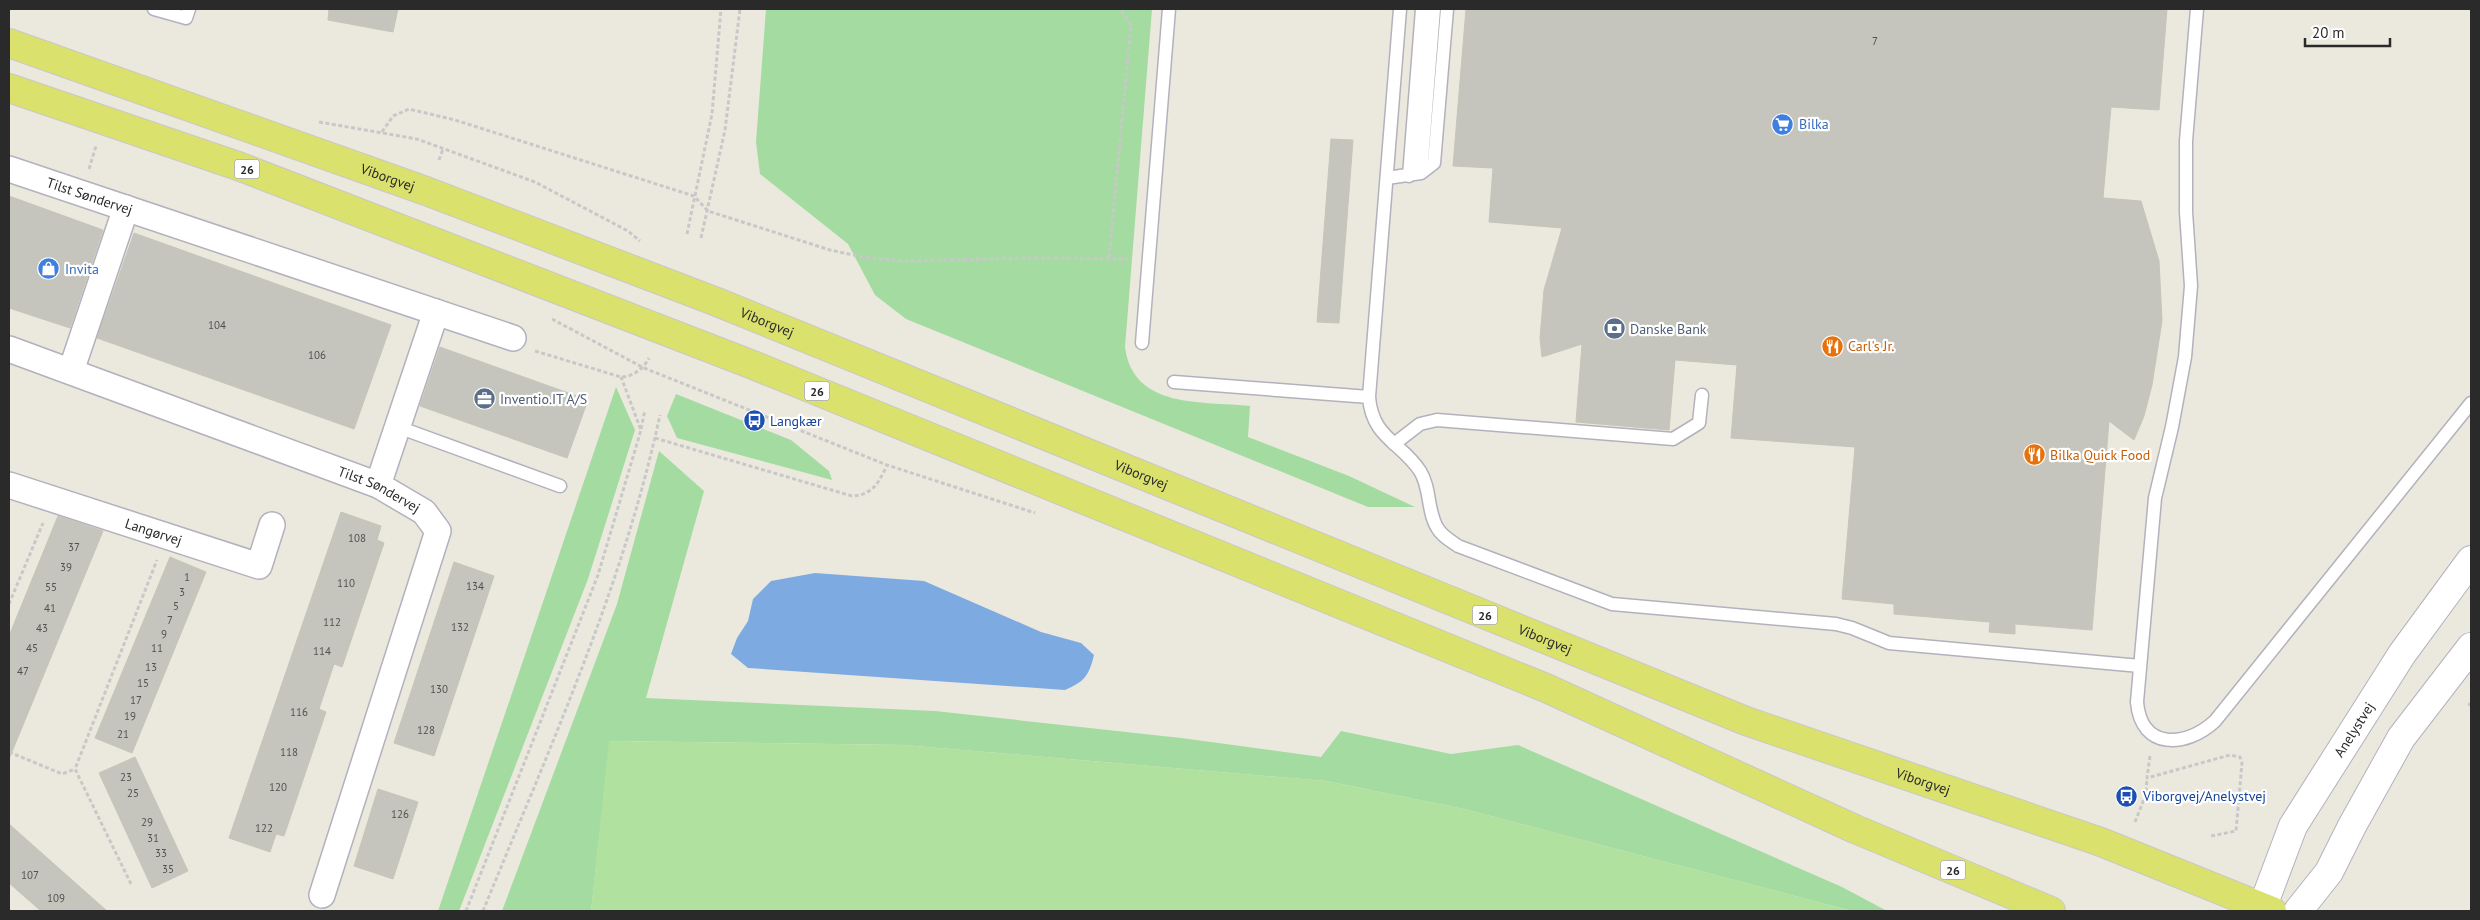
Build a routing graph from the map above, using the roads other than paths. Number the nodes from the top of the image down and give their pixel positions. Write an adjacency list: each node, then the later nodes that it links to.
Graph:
1 (154, 9): 2 (lane)
2 (189, 9)
3 (1169, 9): 17 (lane)
4 (1400, 9): 13 (lane)
5 (1422, 9): 12 (lane)
6 (1434, 9): 12 (lane)
7 (1447, 9): 12 (lane)
8 (2197, 9): 32 (lane)
9 (9, 43): 34 (main road, Viborgvej / 26)
10 (9, 88): 35 (main road, 26)
11 (9, 169): 14 (street, Tilst Søndervej)
12 (1415, 175): 13 (lane)
13 (1387, 178): 22 (lane)
14 (126, 208): 15 (street, Tilst Søndervej); 19 (street)
15 (436, 312): 16 (street, Tilst Søndervej); 24 (street)
16 (513, 338)
17 (1142, 343)
18 (9, 349): 19 (street, Tilst Søndervej)
19 (72, 371): 27 (street, Tilst Søndervej)
20 (1174, 382): 22 (lane)
21 (1702, 395): 25 (lane)
22 (1370, 397): 25 (lane)
23 (2471, 403): 32 (lane)
24 (398, 427): 27 (street); 28 (lane)
25 (1394, 444): 32 (lane)
26 (9, 485): 29 (street, Langørvej)
27 (378, 485): 33 (street, Tilst Søndervej)
28 (560, 486)
29 (272, 525)
30 (2471, 560): 34 (street, Anelystvej)
31 (2471, 647): 36 (street)
32 (2140, 666)
33 (322, 895)
34 (2265, 910)
35 (2051, 911)
36 (2298, 911)

